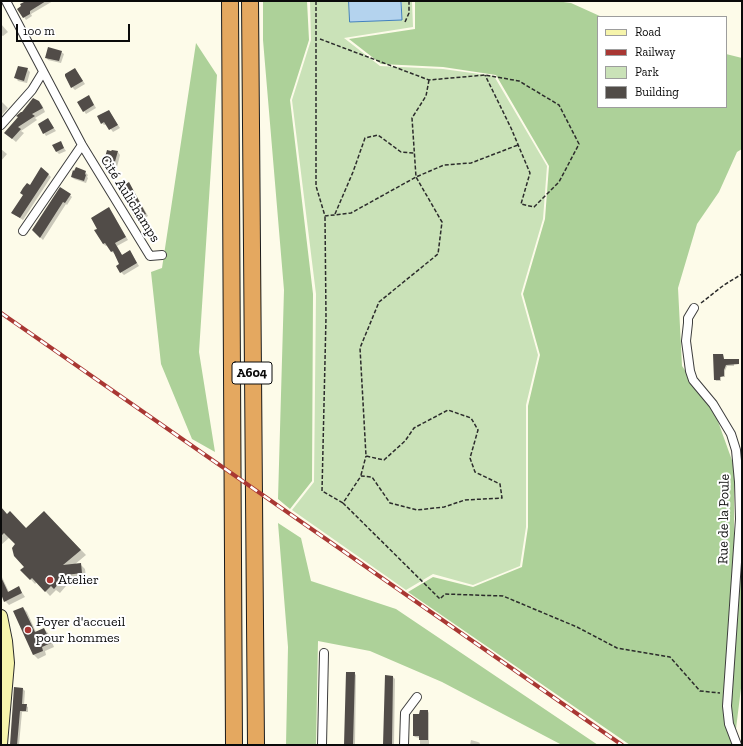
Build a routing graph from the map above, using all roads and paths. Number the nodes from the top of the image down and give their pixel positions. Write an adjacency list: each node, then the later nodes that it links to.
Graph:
1 (6, 1): 8 (street, Cité Aulichamps)
2 (230, 1): 30 (highway, A604)
3 (250, 1): 31 (highway, A604)
4 (316, 1): 17 (path)
5 (409, 1): 6 (path)
6 (405, 22)
7 (320, 40): 10 (path)
8 (43, 72): 11 (street); 12 (street, Cité Aulichamps)
9 (485, 75): 10 (path); 13 (path); 13 (path)
10 (429, 80): 14 (path)
11 (1, 125)
12 (82, 145): 18 (street); 19 (street, Cité Aulichamps)
13 (518, 145): 15 (path)
14 (414, 153): 15 (path); 16 (path)
15 (416, 176): 16 (path); 22 (path)
16 (335, 215): 17 (path)
17 (325, 216): 24 (path)
18 (23, 231)
19 (162, 255)
20 (742, 274): 21 (path)
21 (694, 308): 27 (street, Rue de la Poule)
22 (366, 456): 23 (path); 23 (path)
23 (361, 476): 24 (path)
24 (343, 504): 27 (path)
25 (1, 616): 29 (street)
26 (324, 653): 32 (street)
27 (728, 694): 34 (street, Rue de la Poule)
28 (417, 697): 33 (street)
29 (1, 744)
30 (234, 745)
31 (256, 745)
32 (322, 745)
33 (404, 745)
34 (737, 745)

